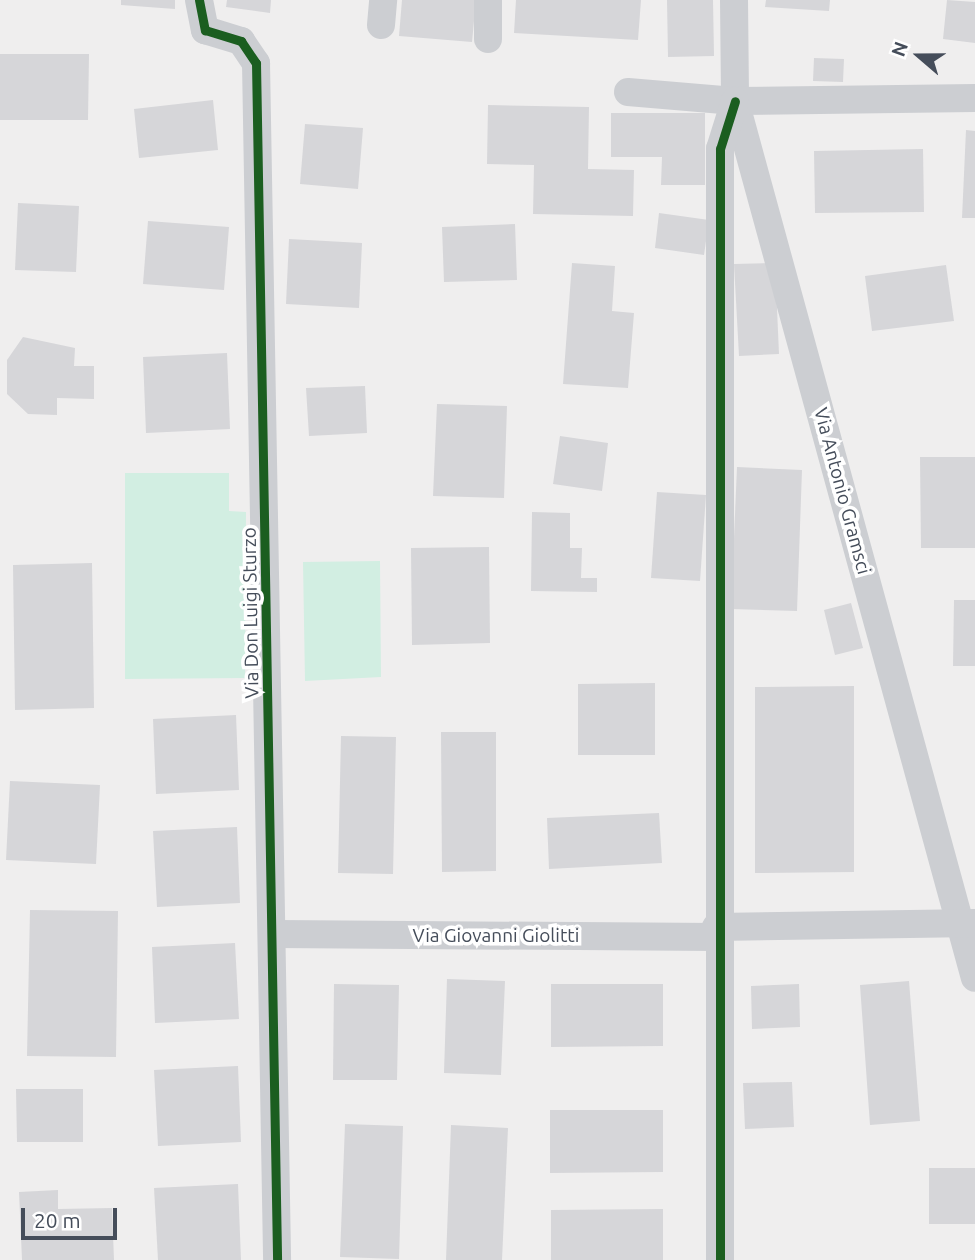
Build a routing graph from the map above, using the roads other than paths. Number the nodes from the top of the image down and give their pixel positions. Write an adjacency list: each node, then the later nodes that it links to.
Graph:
1 (199, 0): 10 (street, Via Don Luigi Sturzo)
2 (488, 0): 4 (street)
3 (734, 0): 7 (street, Via Antonio Gramsci)
4 (488, 39)
5 (628, 92): 7 (street)
6 (975, 98): 7 (street)
7 (735, 101): 8 (street, Via Antonio Gramsci); 9 (street)
8 (968, 923): 9 (street, Via Giovanni Giolitti); 11 (street, Via Antonio Gramsci)
9 (716, 932): 10 (street, Via Giovanni Giolitti); 13 (street)
10 (276, 934): 12 (street, Via Don Luigi Sturzo)
11 (975, 978)
12 (277, 1260)
13 (720, 1260)

